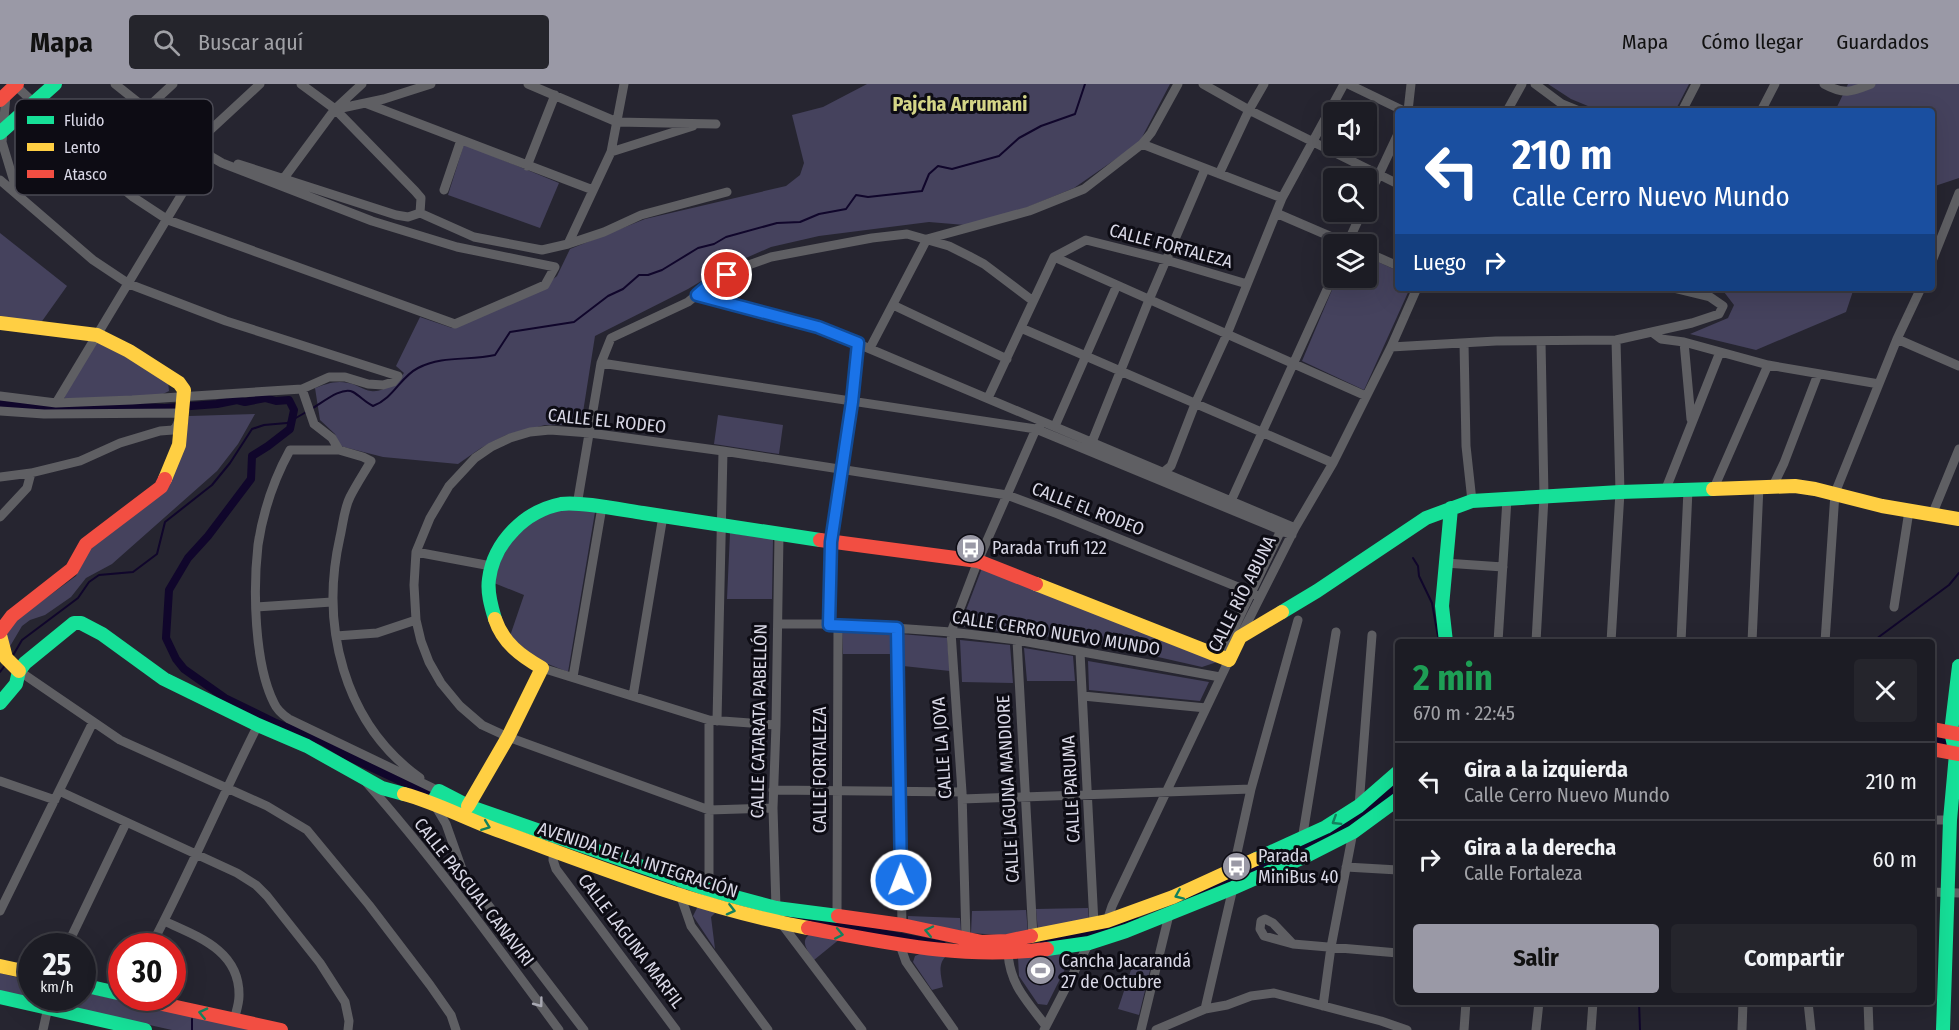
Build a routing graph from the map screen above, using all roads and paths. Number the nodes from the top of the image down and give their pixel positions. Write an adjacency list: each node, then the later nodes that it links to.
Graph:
1 (55, 84): 24 (street)
2 (115, 84): 25 (street)
3 (173, 84): 26 (street)
4 (260, 84): 40 (street)
5 (301, 84): 34 (street)
6 (362, 84): 34 (street)
7 (431, 84): 27 (street)
8 (528, 84): 22 (street)
9 (624, 84): 37 (street)
10 (1178, 84): 45 (street)
11 (1203, 84): 35 (street)
12 (1264, 84): 35 (street)
13 (1346, 84): 28 (street); 44 (street)
14 (1412, 84): 29 (street)
15 (1522, 84): 30 (street)
16 (1534, 84): 31 (street)
17 (1696, 84): 32 (street)
18 (1775, 84): 33 (street)
19 (1824, 84): 20 (street)
20 (1871, 84)
21 (11, 90): 23 (street); 41 (street)
22 (555, 95): 37 (street); 49 (street)
23 (27, 99)
24 (38, 99)
25 (134, 99)
26 (157, 99)
27 (365, 103): 34 (street); 42 (street)
28 (1399, 108)
29 (1407, 108)
30 (1509, 108)
31 (1572, 108)
32 (1684, 108)
33 (1763, 108)
34 (335, 109): 53 (street); 69 (street)
35 (1249, 110): 44 (street); 51 (street)
36 (15, 120): 41 (street)
37 (617, 122): 38 (street); 46 (street)
38 (701, 124): 39 (street); 46 (street)
39 (716, 124)
40 (213, 127)
41 (1, 132): 57 (street)
42 (461, 140): 49 (street); 58 (street)
43 (1395, 141): 52 (street)
44 (1313, 142): 52 (street); 68 (street)
45 (1142, 144): 50 (street); 73 (street)
46 (610, 152): 59 (street)
47 (213, 156): 53 (street)
48 (213, 158): 71 (street)
49 (527, 166): 59 (street)
50 (1205, 169): 51 (street); 78 (street)
51 (1219, 174): 68 (street)
52 (1380, 174): 55 (street); 56 (street)
53 (284, 178): 69 (street)
54 (0, 180): 62 (street)
55 (1377, 180)
56 (1395, 182)
57 (15, 186)
58 (444, 190)
59 (593, 190): 74 (street)
60 (727, 192): 74 (street)
61 (1959, 193): 75 (street)
62 (15, 194)
63 (16, 195): 67 (street)
64 (18, 195): 67 (street)
65 (131, 195): 71 (street)
66 (182, 195): 71 (street)
67 (19, 198): 80 (street)
68 (1282, 198): 70 (street)
69 (420, 213): 74 (street)
70 (1276, 213): 72 (street); 81 (street)
71 (168, 220): 80 (street)
72 (1325, 234)
73 (927, 239): 87 (street); 89 (street); 90 (street)
74 (568, 244)
75 (1935, 253)
76 (1054, 257): 78 (street, CALLE FORTALEZA); 82 (street); 89 (street)
77 (1377, 257): 79 (street)
78 (1166, 260): 81 (street, CALLE FORTALEZA); 88 (street)
79 (1395, 265)
80 (129, 284): 95 (street); 114 (street)
81 (1247, 284): 94 (street)
82 (1117, 285): 88 (street); 105 (street)
83 (1327, 288): 108 (street)
84 (1416, 291): 103 (street, CALLE RÍO ABUNA)
85 (1685, 291): 93 (street)
86 (1920, 291): 96 (street)
87 (697, 295): 100 (street); 107 (street)
88 (1149, 300): 94 (street); 111 (street)
89 (1034, 301): 92 (street)
90 (893, 305): 102 (street); 106 (street)
91 (0, 323): 95 (street)
92 (1021, 328): 105 (street); 106 (street)
93 (1653, 333): 97 (street); 99 (street)
94 (1227, 334): 108 (street); 120 (street)
95 (97, 335): 119 (street); 121 (street)
96 (1897, 339): 110 (street); 113 (street)
97 (1616, 340): 98 (street); 142 (street)
98 (1541, 341): 101 (street); 145 (street)
99 (1684, 342): 104 (street); 123 (street)
100 (858, 343): 102 (street); 118 (street, CALLE FORTALEZA)
101 (1464, 343): 103 (street); 148 (street)
102 (870, 348): 117 (street)
103 (1390, 348): 116 (street, CALLE RÍO ABUNA)
104 (1720, 352): 109 (street); 123 (street)
105 (1085, 357): 111 (street); 124 (street)
106 (1007, 358): 117 (street)
107 (601, 363): 118 (street); 127 (street)
108 (1292, 363): 116 (street); 126 (street)
109 (1768, 365): 112 (street); 139 (street)
110 (1959, 366)
111 (1119, 372): 120 (street); 128 (street)
112 (1818, 374): 113 (street); 138 (street)
113 (1879, 384): 143 (street)
114 (302, 389): 121 (street); 130 (street)
115 (0, 396): 119 (street)
116 (1366, 396): 132 (street, CALLE RÍO ABUNA)
117 (988, 398): 124 (street)
118 (852, 402): 125 (street); 133 (street, CALLE FORTALEZA)
119 (56, 403): 121 (street)
120 (1194, 404): 126 (street); 134 (street)
121 (183, 405): 122 (street); 135 (street); 178 (street)
122 (0, 411)
123 (1692, 421): 141 (street)
124 (1050, 424): 125 (street); 128 (street)
125 (1036, 429): 137 (street); 144 (street, CALLE LA JOYA)
126 (1261, 432): 132 (street); 147 (street)
127 (590, 433): 131 (street, CALLE EL RODEO); 149 (street); 162 (street, CALLE EL RODEO)
128 (1092, 442): 134 (street)
129 (1959, 449): 153 (street)
130 (339, 450): 168 (street); 169 (street)
131 (723, 451): 133 (street, CALLE EL RODEO); 157 (street)
132 (1333, 463): 159 (street, CALLE RÍO ABUNA)
133 (841, 470): 144 (street, CALLE EL RODEO); 161 (street, CALLE FORTALEZA)
134 (1164, 472): 137 (street); 147 (street)
135 (32, 473): 136 (street); 155 (street)
136 (0, 477)
137 (1154, 478): 158 (street)
138 (1766, 486): 139 (street); 143 (street); 187 (street)
139 (1714, 489): 140 (street)
140 (1688, 490): 141 (street); 186 (street)
141 (1665, 491): 142 (street)
142 (1620, 492): 145 (street); 185 (street)
143 (1835, 493): 152 (street); 188 (street)
144 (1007, 495): 163 (street, CALLE LA JOYA); 167 (street, CALLE EL RODEO)
145 (1544, 496): 146 (street); 184 (street)
146 (1507, 499): 148 (street); 166 (street)
147 (1231, 501): 158 (street)
148 (1472, 501): 151 (street)
149 (577, 505): 150 (street); 165 (street)
150 (602, 507): 154 (street); 195 (street)
151 (1451, 508): 164 (street); 181 (street)
152 (1909, 511): 153 (street); 170 (street)
153 (1932, 515): 156 (street)
154 (663, 516): 157 (street); 197 (street)
155 (0, 517)
156 (1959, 519)
157 (722, 526): 160 (street); 201 (street)
158 (1283, 527): 159 (street); 167 (street)
159 (1294, 532): 167 (street, CALLE RÍO ABUNA)
160 (779, 534): 161 (street); 173 (street, CALLE CATARATA PABELLÓN)
161 (831, 542): 163 (street); 174 (street, CALLE FORTALEZA)
162 (416, 552): 165 (street); 171 (street, CALLE EL RODEO)
163 (978, 561): 176 (street, CALLE LA JOYA); 191 (street)
164 (1445, 563): 166 (street); 182 (street)
165 (492, 566): 194 (street)
166 (1503, 567): 183 (street)
167 (1256, 594): 181 (street, CALLE RÍO ABUNA); 191 (street)
168 (332, 602): 169 (street); 180 (street)
169 (256, 607): 221 (street, AVENIDA DE LA INTEGRACIÓN)
170 (1894, 607)
171 (416, 620): 180 (street); 207 (street, CALLE EL RODEO)
172 (1298, 620): 214 (street)
173 (778, 624): 174 (street, CALLE CERRO NUEVO MUNDO); 204 (street, CALLE CATARATA PABELLÓN)
174 (833, 625): 175 (street, CALLE CERRO NUEVO MUNDO); 216 (street, CALLE FORTALEZA)
175 (897, 628): 176 (street, CALLE CERRO NUEVO MUNDO); 217 (street)
176 (951, 632): 189 (street, CALLE CERRO NUEVO MUNDO); 222 (street, CALLE LA JOYA)
177 (1336, 632): 233 (street)
178 (0, 633): 192 (street)
179 (1372, 635): 226 (street)
180 (336, 636): 221 (street)
181 (1240, 637): 191 (street, CALLE RÍO ABUNA)
182 (1446, 639)
183 (1498, 639)
184 (1536, 639)
185 (1611, 639)
186 (1682, 639)
187 (1752, 639)
188 (1825, 639)
189 (1017, 640): 190 (street, CALLE CERRO NUEVO MUNDO); 223 (street, CALLE LAGUNA MANDIORE)
190 (1080, 652): 196 (street, CALLE CERRO NUEVO MUNDO); 198 (street, CALLE PARUMA)
191 (1225, 658): 196 (street, CALLE RÍO ABUNA)
192 (12, 665): 199 (street); 202 (street); 203 (street, AVENIDA DE LA INTEGRACIÓN)
193 (1959, 666): 206 (street)
194 (542, 668): 195 (street); 207 (street)
195 (573, 677): 197 (street)
196 (1220, 677): 200 (street, CALLE RÍO ABUNA)
197 (633, 696): 201 (street)
198 (1083, 696): 200 (street); 219 (street, CALLE PARUMA)
199 (0, 703)
200 (1206, 708): 218 (street, CALLE RÍO ABUNA)
201 (713, 721): 204 (street); 228 (street)
202 (93, 722): 213 (street); 220 (street)
203 (258, 725): 211 (street, AVENIDA DE LA INTEGRACIÓN); 213 (street)
204 (776, 725): 215 (street, CALLE CATARATA PABELLÓN)
205 (1935, 730): 206 (street)
206 (1955, 733): 209 (street)
207 (508, 737): 225 (street); 228 (street, CALLE EL RODEO)
208 (1935, 750): 209 (street)
209 (1957, 754): 230 (street)
210 (1395, 775): 226 (street, AVENIDA DE LA INTEGRACIÓN)
211 (360, 776): 221 (street, AVENIDA DE LA INTEGRACIÓN); 285 (street, CALLE PASCUAL CANAVIRI, one-way to 285)
212 (0, 781): 220 (street)
213 (226, 788): 235 (street); 284 (street)
214 (1251, 789): 218 (street); 238 (street)
215 (773, 790): 216 (street); 227 (street, CALLE CATARATA PABELLÓN)
216 (836, 790): 217 (street); 247 (street, CALLE FORTALEZA)
217 (900, 791): 222 (street); 252 (street)
218 (1165, 792): 219 (street); 250 (street, CALLE RÍO ABUNA)
219 (1087, 795): 223 (street); 250 (street, CALLE PARUMA)
220 (57, 796): 231 (street); 246 (street)
221 (436, 796): 225 (street, AVENIDA DE LA INTEGRACIÓN); 234 (street, AVENIDA DE LA INTEGRACIÓN, one-way to 234); 286 (street, CALLE PASCUAL CANAVIRI)
222 (962, 796): 223 (street); 256 (street, CALLE LA JOYA)
223 (1025, 797): 255 (street, CALLE LAGUNA MANDIORE)
224 (1395, 801): 232 (street, AVENIDA DE LA INTEGRACIÓN)
225 (468, 806): 234 (street, AVENIDA DE LA INTEGRACIÓN)
226 (1359, 806): 233 (street, AVENIDA DE LA INTEGRACIÓN, one-way to 233)
227 (772, 808): 228 (street, CALLE EL RODEO); 245 (street, CALLE CATARATA PABELLÓN)
228 (709, 810): 241 (street)
229 (1935, 820): 230 (street)
230 (1950, 820): 243 (street)
231 (126, 823): 235 (street); 253 (street)
232 (1353, 832): 236 (street); 240 (street, AVENIDA DE LA INTEGRACIÓN)
233 (1302, 840): 238 (street, AVENIDA DE LA INTEGRACIÓN)
234 (554, 845): 239 (street, AVENIDA DE LA INTEGRACIÓN); 244 (street, AVENIDA DE LA INTEGRACIÓN); 287 (street, CALLE LAGUNA MARFIL)
235 (197, 855): 249 (street); 283 (street)
236 (1346, 867): 237 (street); 260 (street)
237 (1395, 870)
238 (1233, 871): 250 (street, AVENIDA DE LA INTEGRACIÓN, one-way to 250)
239 (682, 882): 241 (street, AVENIDA DE LA INTEGRACIÓN); 244 (street)
240 (1233, 888): 248 (street, AVENIDA DE LA INTEGRACIÓN); 275 (street)
241 (708, 890): 245 (street, AVENIDA DE LA INTEGRACIÓN)
242 (1935, 892): 243 (street)
243 (1953, 893): 300 (street)
244 (681, 897): 251 (street, AVENIDA DE LA INTEGRACIÓN, one-way to 251); 288 (street)
245 (776, 908): 247 (street, AVENIDA DE LA INTEGRACIÓN)
246 (0, 911)
247 (837, 915): 252 (street, AVENIDA DE LA INTEGRACIÓN)
248 (1169, 915): 257 (street, AVENIDA DE LA INTEGRACIÓN); 291 (street)
249 (164, 921): 254 (street); 278 (street)
250 (1101, 922): 255 (street, AVENIDA DE LA INTEGRACIÓN)
251 (781, 923): 259 (street, AVENIDA DE LA INTEGRACIÓN, one-way to 259); 289 (street)
252 (902, 925): 256 (street, AVENIDA DE LA INTEGRACIÓN, one-way to 252)
253 (73, 933)
254 (158, 933)
255 (1033, 937): 256 (street, AVENIDA DE LA INTEGRACIÓN)
256 (966, 938)
257 (1089, 943): 261 (street, AVENIDA DE LA INTEGRACIÓN); 279 (street)
258 (1293, 944): 260 (street)
259 (900, 945): 261 (street, AVENIDA DE LA INTEGRACIÓN); 290 (street)
260 (1332, 947): 262 (street); 273 (street)
261 (1008, 953): 279 (street)
262 (1395, 953)
263 (0, 966): 264 (street)
264 (18, 970)
265 (0, 997): 266 (street)
266 (18, 999)
267 (1466, 1005): 294 (street)
268 (1539, 1005): 295 (street)
269 (1593, 1005): 296 (street)
270 (1743, 1005): 297 (street)
271 (1808, 1005): 298 (street)
272 (1868, 1005): 299 (street)
273 (1323, 1006): 275 (street); 293 (street)
274 (186, 1009): 278 (street, one-way to 274)
275 (1205, 1009): 292 (street)
276 (47, 1011): 280 (street)
277 (77, 1011): 281 (street)
278 (234, 1020): 282 (street)
279 (1045, 1028)
280 (43, 1030)
281 (145, 1030)
282 (281, 1030)
283 (348, 1030)
284 (456, 1030)
285 (559, 1030)
286 (584, 1030)
287 (676, 1030)
288 (768, 1030)
289 (862, 1030)
290 (954, 1030)
291 (1141, 1030)
292 (1156, 1030)
293 (1407, 1030)
294 (1464, 1030)
295 (1536, 1030)
296 (1591, 1030)
297 (1742, 1030)
298 (1811, 1030)
299 (1869, 1030)
300 (1942, 1030)

